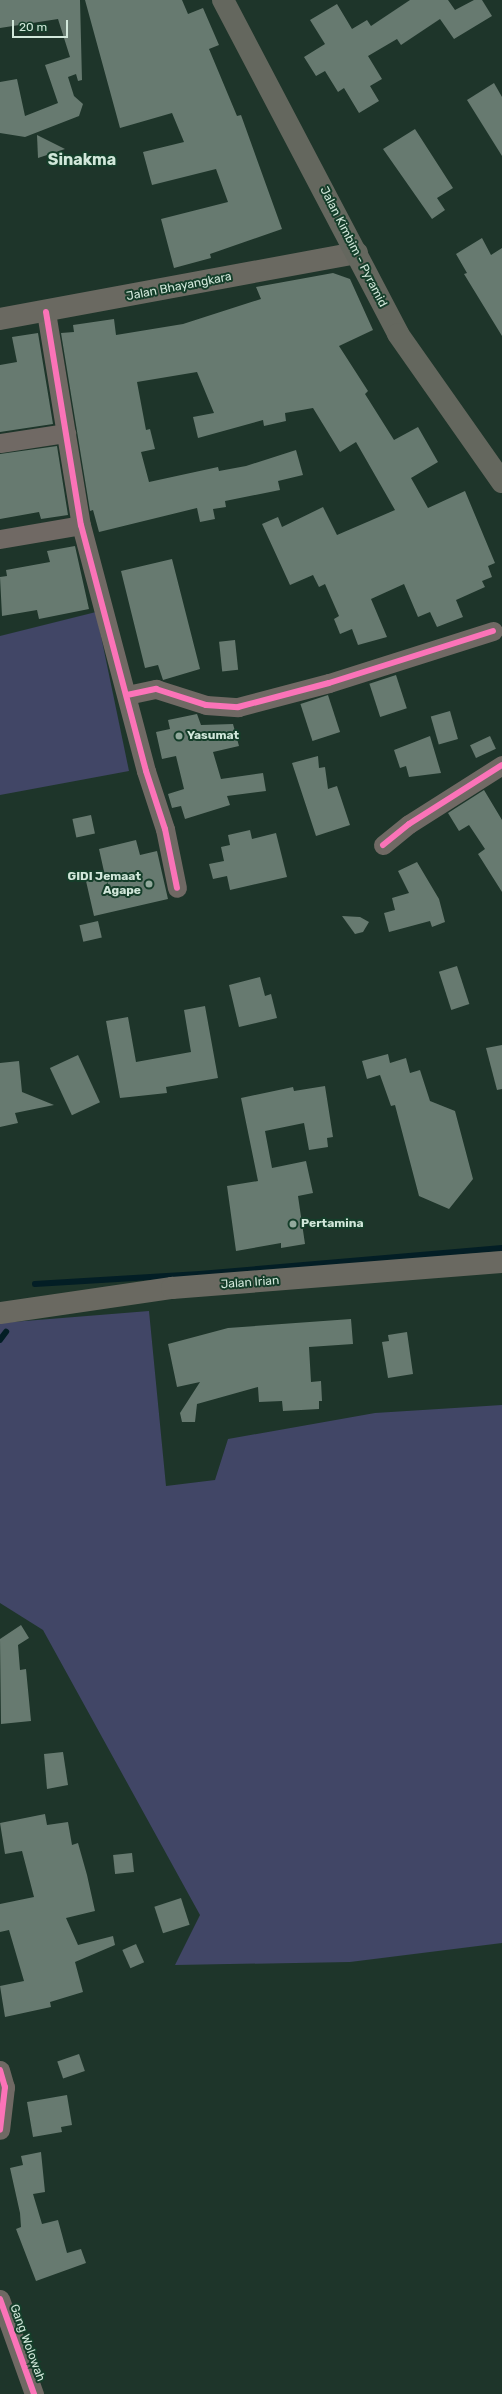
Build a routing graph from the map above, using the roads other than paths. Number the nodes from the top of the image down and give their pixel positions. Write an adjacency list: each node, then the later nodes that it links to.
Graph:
1 (223, 0): 2 (highway, Jalan Kimbim - Pyramid)
2 (357, 253): 3 (main road, Jalan Bhayangkara); 7 (highway, Jalan Kimbim - Pyramid)
3 (46, 312): 4 (main road, Jalan Bhayangkara); 5 (street)
4 (0, 319)
5 (66, 433): 6 (street); 8 (street)
6 (0, 443)
7 (502, 482)
8 (81, 525): 9 (street); 11 (street)
9 (0, 539)
10 (493, 631): 11 (street)
11 (127, 695): 14 (street)
12 (502, 765): 13 (street)
13 (383, 845)
14 (177, 888)
15 (502, 1262): 16 (main road, Jalan Irian)
16 (0, 1313)
17 (0, 2070): 18 (street)
18 (0, 2130)
19 (0, 2299): 20 (street, Gang Wolowah)
20 (34, 2394)

